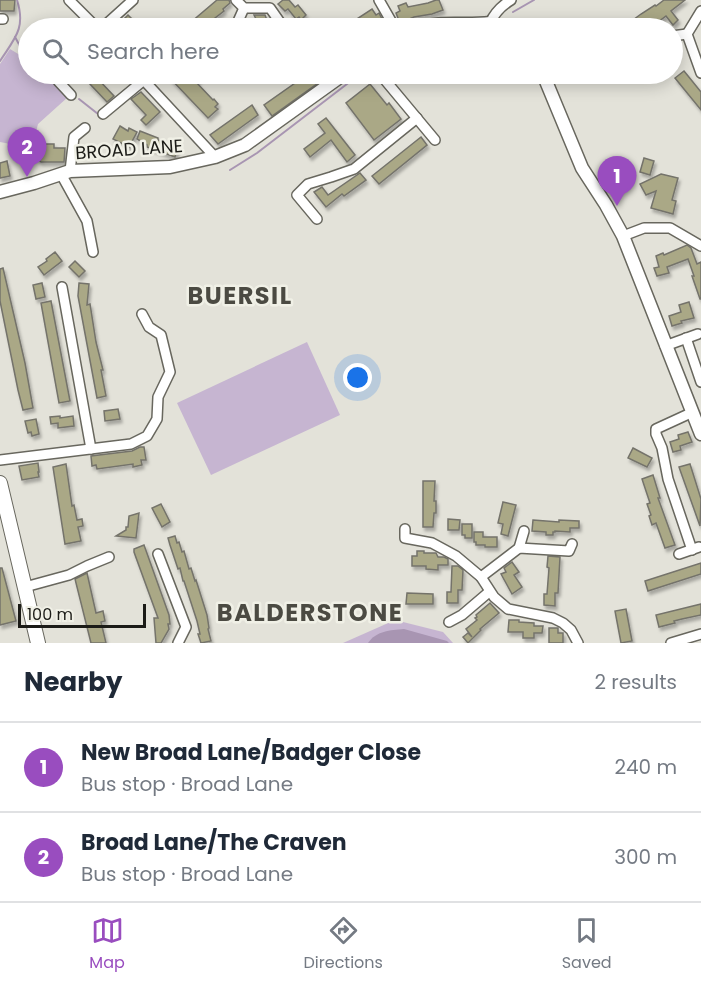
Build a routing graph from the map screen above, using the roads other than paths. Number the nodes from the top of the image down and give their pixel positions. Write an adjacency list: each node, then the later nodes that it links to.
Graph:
1 (69, 0): 8 (street)
2 (132, 0): 9 (street)
3 (236, 0): 6 (street)
4 (379, 0): 12 (street)
5 (505, 2): 13 (street)
6 (244, 8): 10 (street); 11 (street)
7 (701, 11): 14 (street)
8 (87, 18)
9 (113, 18)
10 (240, 18)
11 (277, 18)
12 (389, 18)
13 (495, 18)
14 (687, 34): 15 (street); 16 (street)
15 (683, 35)
16 (701, 73)
17 (65, 84): 23 (street)
18 (134, 84): 24 (street)
19 (147, 84): 28 (street)
20 (330, 84): 28 (main road, BROAD LANE)
21 (388, 84): 25 (street)
22 (547, 84): 32 (main road)
23 (71, 95)
24 (103, 114)
25 (417, 118): 27 (street); 31 (street)
26 (85, 128): 29 (street)
27 (435, 140)
28 (215, 157): 29 (main road, BROAD LANE)
29 (65, 172): 30 (main road, BROAD LANE); 34 (street)
30 (0, 192)
31 (317, 219)
32 (623, 236): 33 (street); 39 (main road)
33 (701, 246)
34 (93, 252)
35 (62, 287): 43 (street)
36 (142, 314): 43 (street)
37 (698, 334): 38 (street)
38 (686, 338): 39 (street); 40 (street)
39 (665, 346): 41 (main road)
40 (701, 382)
41 (693, 412): 42 (main road); 51 (street)
42 (701, 434)
43 (91, 449): 44 (street)
44 (0, 460)
45 (0, 487): 54 (main road)
46 (405, 529): 53 (street)
47 (524, 531): 48 (street)
48 (519, 548): 49 (street); 53 (street)
49 (571, 550)
50 (158, 554): 59 (street)
51 (679, 554)
52 (109, 557): 54 (street)
53 (481, 578): 55 (street)
54 (25, 587): 58 (main road)
55 (489, 592): 56 (street); 60 (street)
56 (449, 622)
57 (699, 637): 61 (street)
58 (38, 643)
59 (178, 643)
60 (578, 643)
61 (671, 643)

